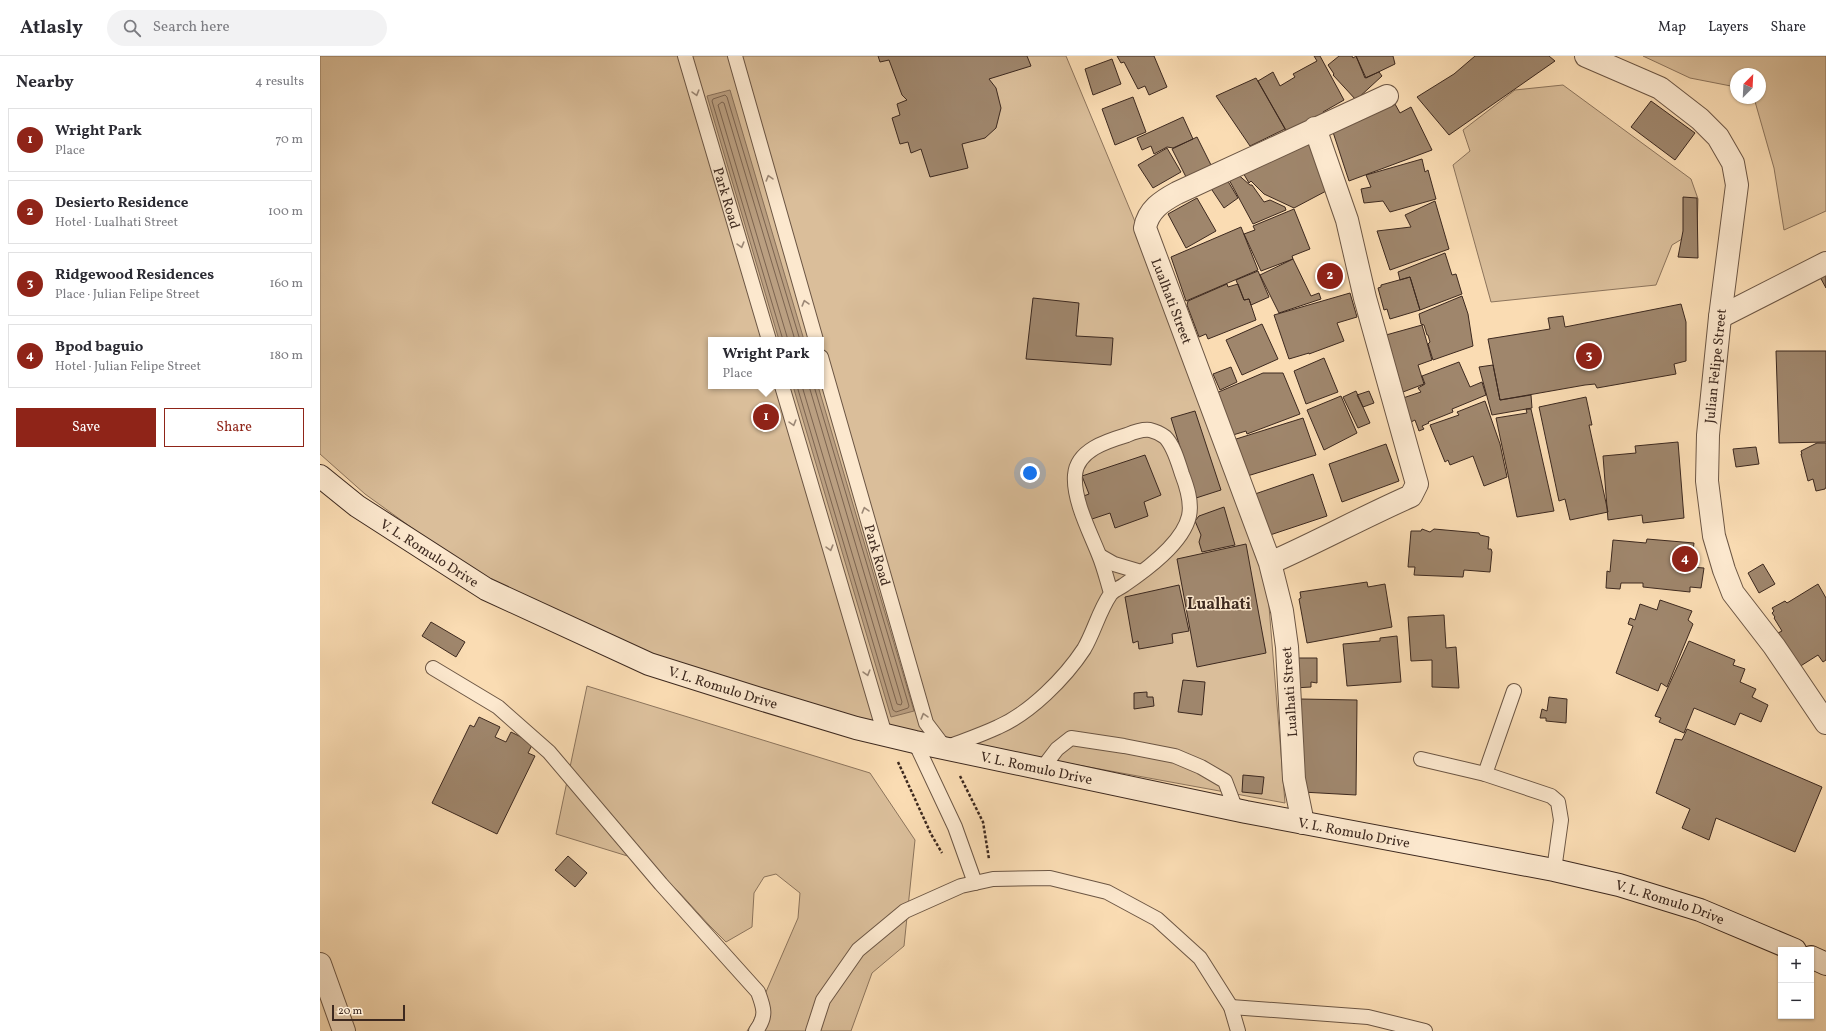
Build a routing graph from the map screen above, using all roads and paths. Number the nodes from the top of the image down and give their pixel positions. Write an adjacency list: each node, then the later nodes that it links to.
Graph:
1 (685, 56): 8 (lane, Park Road, one-way to 8)
2 (735, 56): 9 (lane, one-way to 2)
3 (1586, 56): 7 (street, Julian Felipe Street)
4 (1387, 96): 5 (street, Lualhati Street)
5 (1315, 128): 14 (street); 14 (street, Lualhati Street)
6 (1826, 263): 7 (street)
7 (1720, 316): 19 (street, Julian Felipe Street)
8 (767, 337)
9 (815, 337)
10 (824, 367): 22 (lane, Park Road, one-way to 10)
11 (783, 389): 20 (lane, one-way to 20)
12 (320, 476): 20 (street, V. L. Romulo Drive)
13 (1100, 556): 15 (lane); 15 (lane); 16 (lane)
14 (1270, 563): 27 (street, Lualhati Street)
15 (1141, 572): 16 (lane)
16 (1111, 593): 22 (lane)
17 (433, 668): 38 (lane)
18 (1514, 691): 25 (lane)
19 (1826, 723)
20 (885, 735): 21 (street, V. L. Romulo Drive); 28 (path)
21 (915, 742): 22 (street, V. L. Romulo Drive); 31 (lane)
22 (945, 748): 24 (street, V. L. Romulo Drive); 30 (path)
23 (1421, 759): 25 (lane)
24 (1041, 770): 26 (street, V. L. Romulo Drive); 26 (lane)
25 (1485, 774): 29 (lane)
26 (1236, 810): 27 (street, V. L. Romulo Drive)
27 (1303, 823): 29 (street, V. L. Romulo Drive)
28 (931, 834)
29 (1554, 870): 32 (street, V. L. Romulo Drive)
30 (993, 879): 31 (lane); 36 (lane)
31 (975, 883): 39 (lane)
32 (1788, 947)
33 (1814, 958): 35 (street)
34 (320, 964): 37 (street)
35 (1826, 964)
36 (1231, 1007): 40 (lane); 41 (lane)
37 (344, 1031)
38 (756, 1031)
39 (813, 1031)
40 (1238, 1031)
41 (1425, 1031)

